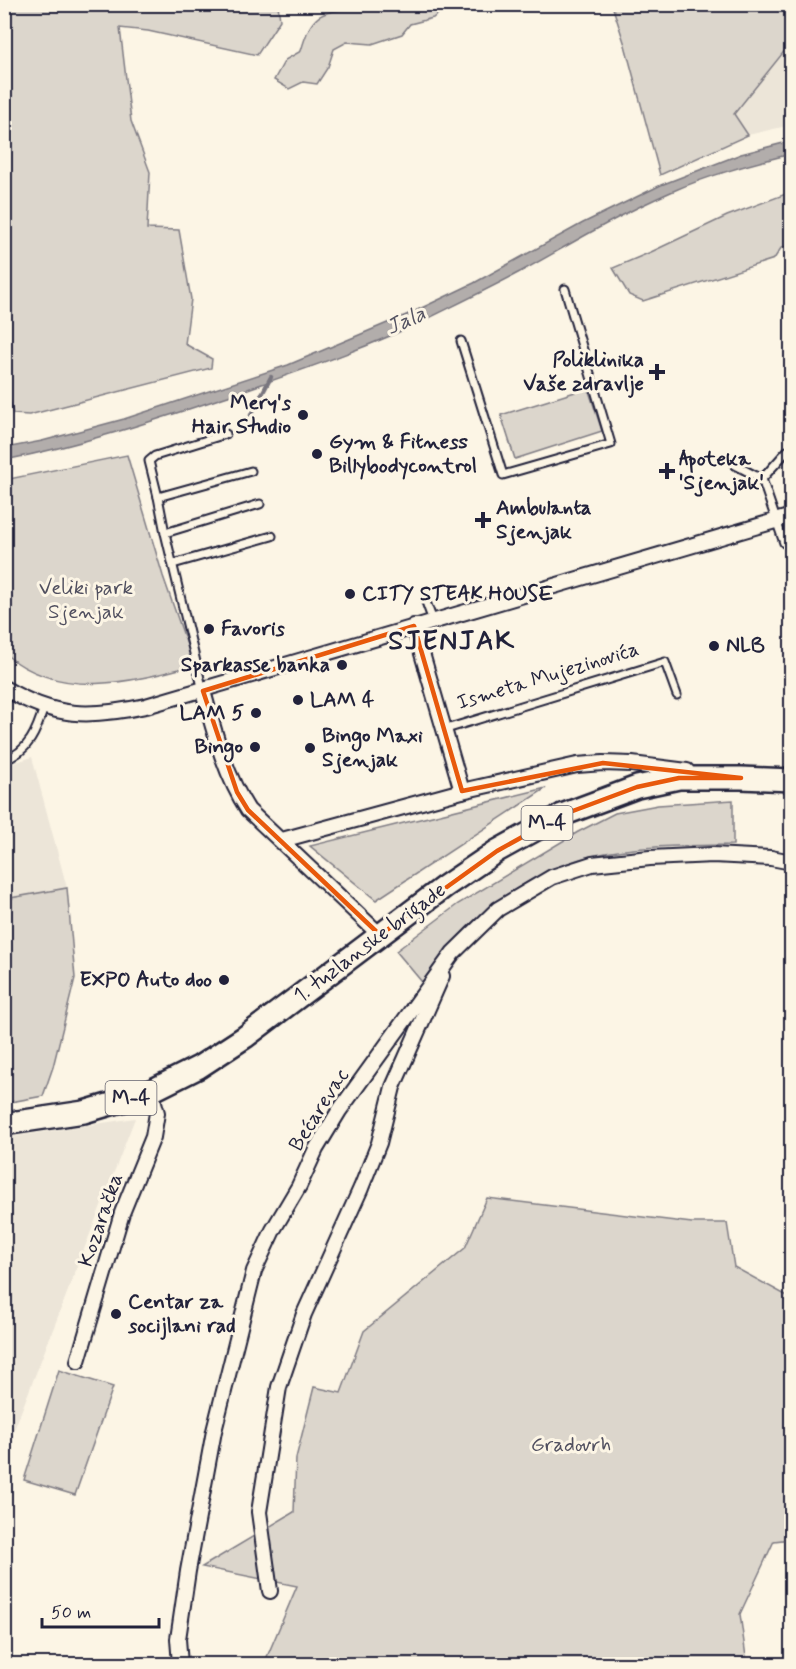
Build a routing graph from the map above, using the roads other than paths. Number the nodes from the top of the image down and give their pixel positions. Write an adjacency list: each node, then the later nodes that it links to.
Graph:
1 (565, 289): 2 (lane)
2 (461, 340)
3 (225, 434): 8 (lane)
4 (787, 451): 7 (lane)
5 (735, 465): 7 (lane)
6 (251, 471): 8 (lane)
7 (762, 479): 11 (lane)
8 (158, 497): 12 (lane)
9 (260, 504): 12 (lane)
10 (792, 516): 11 (street)
11 (777, 521): 14 (lane); 17 (street)
12 (165, 534): 15 (lane)
13 (272, 536): 15 (lane)
14 (784, 543)
15 (173, 564): 20 (lane)
16 (426, 602): 17 (lane)
17 (433, 621): 18 (street)
18 (414, 627): 20 (street); 23 (street, Ismeta Mujezinovića)
19 (4, 688): 22 (street)
20 (203, 691): 22 (street); 29 (street)
21 (676, 695): 23 (lane, Ismeta Mujezinovića)
22 (44, 707): 24 (lane)
23 (443, 730): 27 (street)
24 (4, 760)
25 (741, 778): 26 (main road, 1. tuzlanske brigade / M-4); 27 (street); 28 (main road, 1. tuzlanske brigade / M-4); 31 (main road, 1. tuzlanske brigade / M-4)
26 (792, 780)
27 (462, 791): 29 (street)
28 (792, 796)
29 (282, 840): 31 (street)
30 (792, 862): 32 (street, Bećarevac)
31 (380, 935): 33 (main road, 1. tuzlanske brigade / M-4)
32 (453, 952): 36 (street); 37 (street, Bećarevac)
33 (152, 1092): 34 (main road, 1. tuzlanske brigade / M-4); 35 (street, Kozaračka)
34 (4, 1124)
35 (78, 1361)
36 (270, 1591)
37 (180, 1665)

